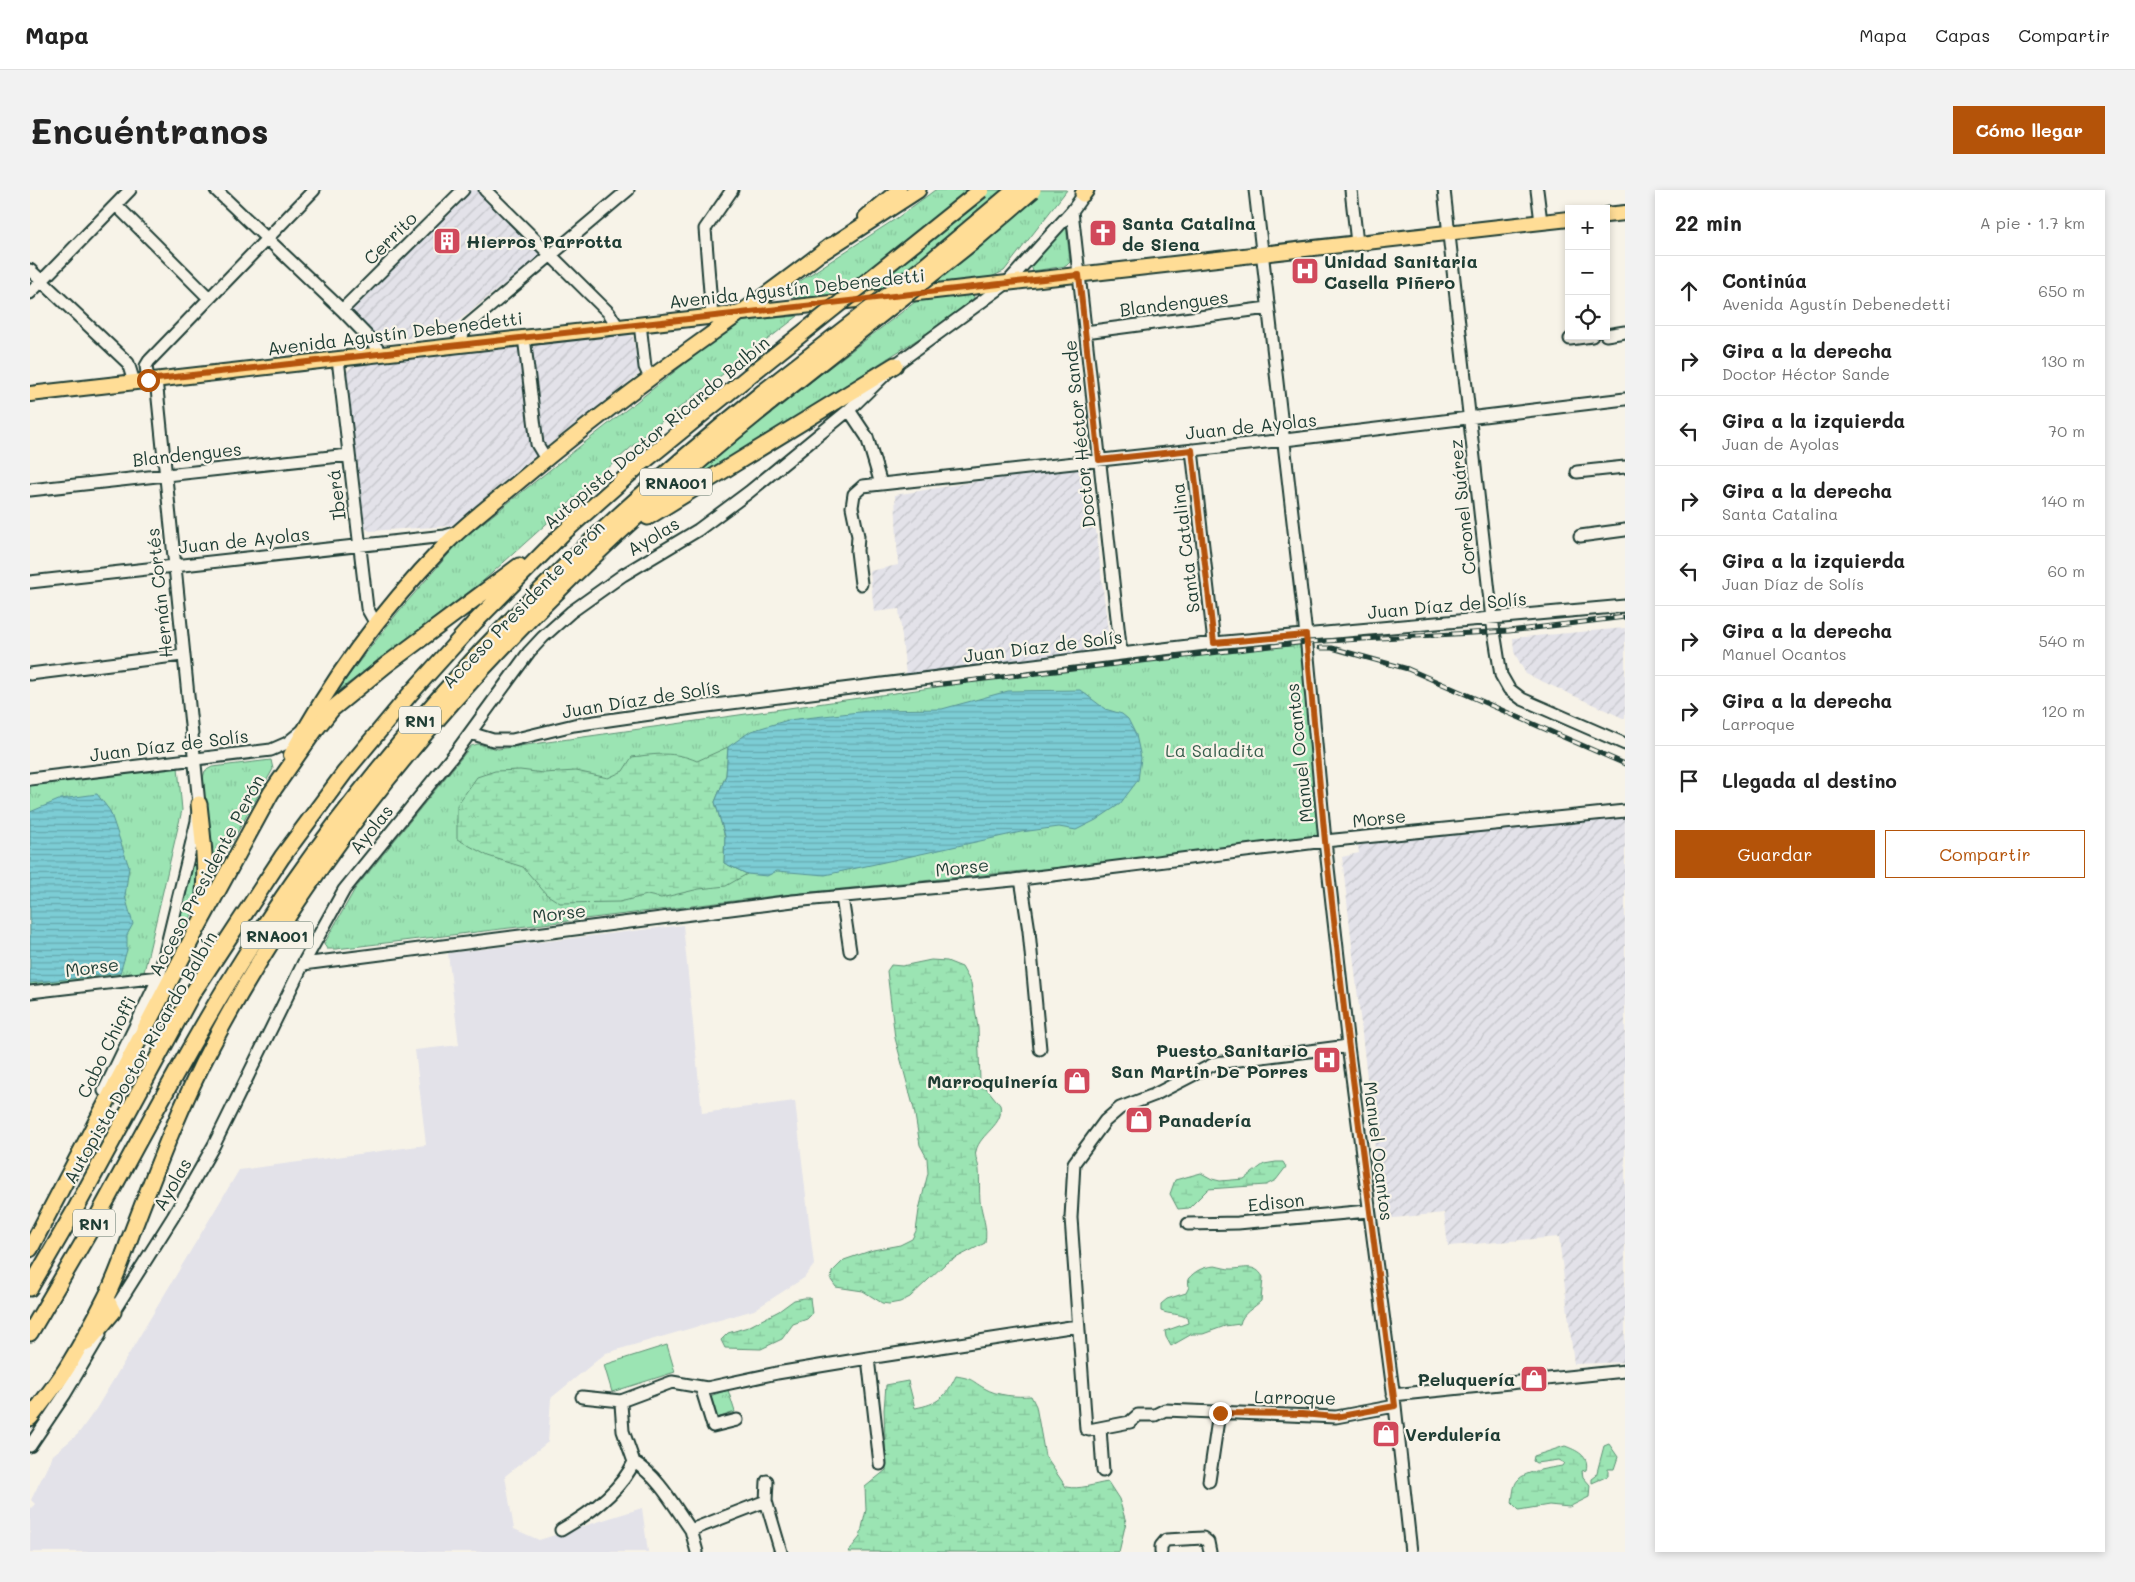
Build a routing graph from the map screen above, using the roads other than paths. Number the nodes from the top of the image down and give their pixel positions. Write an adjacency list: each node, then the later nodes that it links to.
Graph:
1 (130, 190): 18 (street)
2 (216, 190): 25 (street)
3 (314, 190): 25 (street)
4 (463, 190): 37 (street, Cerrito)
5 (485, 190): 29 (street)
6 (732, 190): 39 (street)
7 (918, 190): 27 (highway)
8 (981, 190): 69 (highway, Autopista Doctor Ricardo Balbín / RN1, bridge)
9 (1015, 190): 53 (highway, RN1, bridge)
10 (1032, 190): 53 (highway, Acceso Presidente Perón / RNA001, bridge)
11 (1255, 190): 28 (street, Manuel Ocantos)
12 (1351, 190): 26 (street)
13 (1444, 190): 24 (street, Coronel Suárez)
14 (1537, 190): 23 (street)
15 (623, 191): 29 (street)
16 (1086, 191): 19 (street, Ayolas)
17 (891, 193): 27 (main road, Acceso Presidente Perón)
18 (116, 205): 32 (street); 35 (street)
19 (1072, 211): 31 (street, Doctor Héctor Sande); 33 (street, Ayolas)
20 (1625, 213): 21 (main road)
21 (1610, 215)
22 (1565, 219): 23 (main road, Avenida Agustín Debenedetti)
23 (1541, 222): 24 (main road, Avenida Agustín Debenedetti)
24 (1448, 232): 26 (main road, Avenida Agustín Debenedetti); 56 (street, Coronel Suárez)
25 (267, 237): 35 (street); 37 (street)
26 (1356, 242): 28 (main road, Avenida Agustín Debenedetti)
27 (824, 251): 38 (main road, Acceso Presidente Perón)
28 (1262, 254): 31 (main road, Avenida Agustín Debenedetti); 36 (street, Manuel Ocantos)
29 (552, 255): 41 (street); 46 (street)
30 (30, 270): 32 (street, Hernán Cortés)
31 (1079, 275): 33 (main road, Avenida Agustín Debenedetti); 42 (street, Doctor Héctor Sande)
32 (42, 282): 34 (street); 51 (street, Hernán Cortés)
33 (1007, 283): 38 (main road, Avenida Agustín Debenedetti); 49 (street, Ayolas)
34 (30, 294)
35 (209, 298): 51 (street, Hernán Cortés)
36 (1268, 308): 42 (street, Blandengues); 57 (street, Manuel Ocantos)
37 (342, 310): 47 (street)
38 (742, 313): 39 (main road, Avenida Agustín Debenedetti); 50 (main road, Acceso Presidente Perón)
39 (712, 317): 40 (main road, Avenida Agustín Debenedetti)
40 (640, 324): 41 (main road, Avenida Agustín Debenedetti); 50 (street)
41 (618, 327): 45 (main road, Avenida Agustín Debenedetti)
42 (1085, 332): 61 (street, Doctor Héctor Sande)
43 (1625, 332): 44 (street)
44 (1610, 334)
45 (524, 337): 46 (main road, Avenida Agustín Debenedetti); 60 (street)
46 (459, 345): 47 (main road, Avenida Agustín Debenedetti)
47 (381, 354): 48 (main road, Avenida Agustín Debenedetti)
48 (338, 359): 51 (main road, Avenida Agustín Debenedetti); 59 (street, Iberá)
49 (895, 365): 55 (street, Ayolas); 72 (highway)
50 (650, 378): 60 (main road, Acceso Presidente Perón)
51 (146, 381): 52 (main road, Avenida Agustín Debenedetti); 64 (street, Hernán Cortés)
52 (30, 394)
53 (766, 398): 72 (highway, Acceso Presidente Perón / RNA001); 110 (highway, RN1)
54 (1625, 399): 56 (street, Juan de Ayolas)
55 (849, 410): 65 (street); 85 (street, Ayolas)
56 (1470, 418): 57 (street, Juan de Ayolas); 77 (street, Coronel Suárez)
57 (1284, 440): 58 (street, Juan de Ayolas); 79 (street, Manuel Ocantos)
58 (1192, 450): 61 (street, Juan de Ayolas); 80 (street, Santa Catalina)
59 (348, 454): 64 (street, Blandengues); 71 (street, Iberá)
60 (546, 459): 68 (main road, Acceso Presidente Perón)
61 (1099, 460): 65 (street, Juan de Ayolas); 81 (street, Doctor Héctor Sande)
62 (1625, 467): 63 (street)
63 (1577, 472)
64 (165, 474): 66 (street, Blandengues); 73 (street, Hernán Cortés)
65 (880, 484): 75 (street, Juan de Ayolas)
66 (30, 490)
67 (1625, 530): 70 (street)
68 (461, 531): 71 (street, Juan de Ayolas); 78 (main road, Acceso Presidente Perón)
69 (561, 535): 89 (highway); 106 (highway, Autopista Doctor Ricardo Balbín / RN1)
70 (1580, 536)
71 (359, 544): 73 (street, Juan de Ayolas); 78 (street, Iberá)
72 (585, 565): 107 (highway, Acceso Presidente Perón / RNA001)
73 (173, 566): 74 (street, Juan de Ayolas); 82 (street, Hernán Cortés)
74 (30, 582)
75 (861, 584)
76 (1625, 606): 77 (street, Juan Díaz de Solís)
77 (1492, 618): 79 (street, Juan Díaz de Solís); 86 (street, Coronel Suárez)
78 (376, 624): 84 (main road, Acceso Presidente Perón)
79 (1306, 635): 80 (street, Juan Díaz de Solís); 92 (street, Manuel Ocantos)
80 (1214, 643): 81 (street, Juan Díaz de Solís)
81 (1121, 654): 85 (street, Juan Díaz de Solís)
82 (182, 655): 83 (street); 87 (street, Hernán Cortés)
83 (30, 674)
84 (305, 728): 87 (street, Juan Díaz de Solís); 89 (main road, Acceso Presidente Perón)
85 (470, 733): 97 (street, Ayolas)
86 (1625, 744)
87 (193, 759): 88 (street, Juan Díaz de Solís); 90 (street, Hernán Cortés)
88 (30, 779)
89 (271, 793): 95 (highway, Acceso Presidente Perón)
90 (199, 804): 95 (highway); 98 (street, Cabo Chioffi)
91 (1625, 810): 92 (street, Morse)
92 (1325, 841): 93 (street, Morse); 100 (street, Manuel Ocantos)
93 (1021, 879): 94 (street, Morse); 101 (street)
94 (842, 896): 96 (street); 97 (street, Morse)
95 (199, 925): 105 (highway, Acceso Presidente Perón)
96 (850, 951)
97 (303, 964): 108 (street, Ayolas)
98 (159, 977): 99 (street, Morse); 104 (street, Cabo Chioffi)
99 (30, 992)
100 (1348, 1046): 102 (street, Manuel Ocantos); 109 (street)
101 (1040, 1049)
102 (1368, 1211): 103 (street, Edison); 116 (street, Manuel Ocantos)
103 (1188, 1224)
104 (30, 1236)
105 (30, 1249)
106 (30, 1288)
107 (106, 1298): 108 (highway); 112 (highway, Acceso Presidente Perón / RNA001)
108 (113, 1312): 112 (highway); 122 (street, Ayolas)
109 (1078, 1326): 111 (street); 121 (street)
110 (30, 1333)
111 (868, 1358): 114 (street); 124 (street)
112 (67, 1368): 119 (highway, Acceso Presidente Perón / RNA001)
113 (1625, 1372): 116 (street, Larroque)
114 (701, 1388): 117 (street); 120 (street)
115 (582, 1397): 117 (street)
116 (1394, 1400): 118 (street, Larroque); 135 (street, Manuel Ocantos)
117 (621, 1401): 123 (street)
118 (1220, 1413): 121 (street, Larroque); 127 (street)
119 (30, 1418)
120 (737, 1420)
121 (1100, 1428): 125 (street)
122 (30, 1446)
123 (634, 1462): 129 (street); 130 (street)
124 (880, 1464)
125 (1103, 1471)
126 (767, 1481): 128 (street)
127 (1209, 1481)
128 (766, 1501): 130 (street); 132 (street)
129 (561, 1530)
130 (691, 1530): 131 (street)
131 (697, 1552)
132 (781, 1552)
133 (1162, 1552): 134 (street)
134 (1210, 1552)
135 (1411, 1552)

